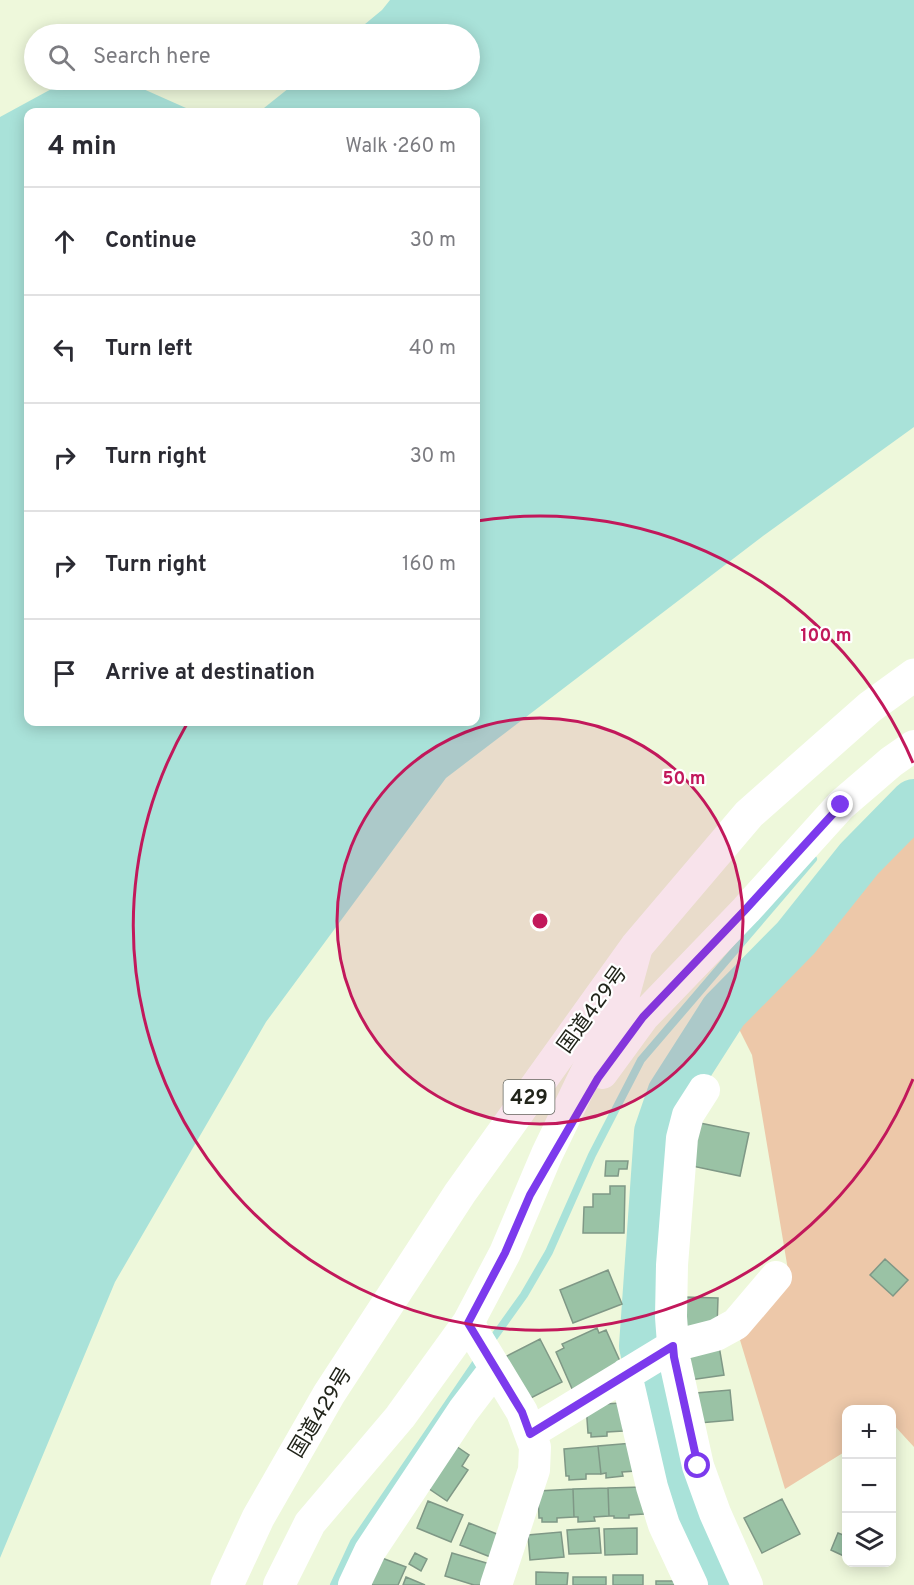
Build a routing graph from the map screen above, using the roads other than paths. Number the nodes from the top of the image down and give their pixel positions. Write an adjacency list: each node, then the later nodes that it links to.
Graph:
1 (914, 675): 3 (highway, 国道429号 / 429)
2 (914, 746): 5 (street)
3 (636, 947): 5 (street); 12 (highway, 国道429号 / 429)
4 (704, 1090): 8 (street)
5 (530, 1195): 7 (street)
6 (776, 1277): 8 (street)
7 (468, 1323): 9 (street); 13 (street)
8 (673, 1346): 10 (street); 17 (street)
9 (495, 1369): 11 (street); 14 (street)
10 (626, 1374): 11 (street); 16 (street)
11 (530, 1434): 15 (street)
12 (227, 1585)
13 (279, 1585)
14 (354, 1585)
15 (496, 1585)
16 (692, 1585)
17 (747, 1585)

